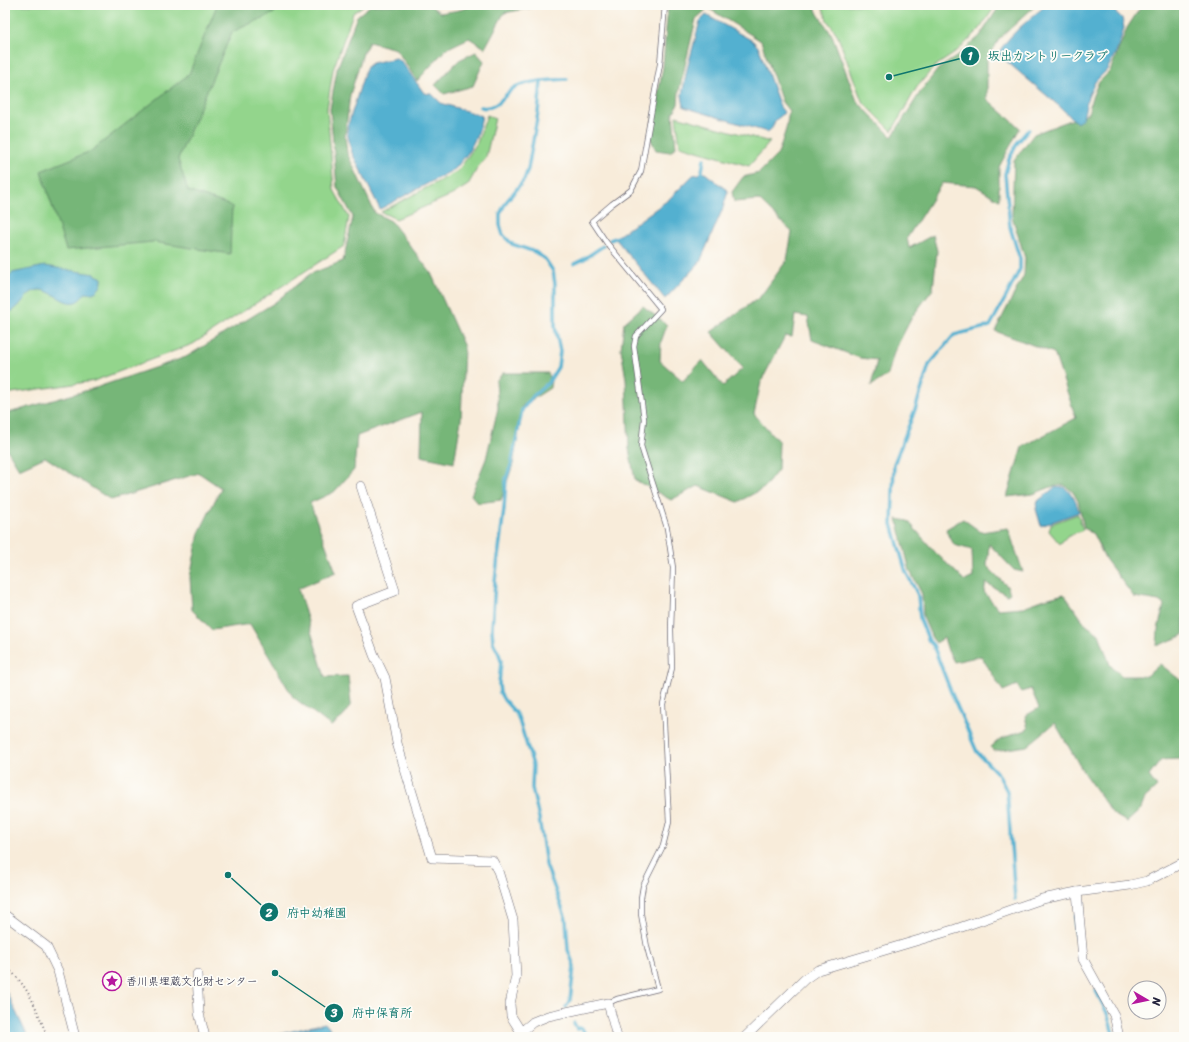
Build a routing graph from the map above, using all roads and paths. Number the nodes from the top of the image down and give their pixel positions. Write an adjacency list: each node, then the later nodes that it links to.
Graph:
1 (665, 5): 8 (lane)
2 (361, 486): 9 (street)
3 (1184, 862): 4 (street)
4 (1077, 892): 14 (street); 15 (street)
5 (5, 915): 11 (street)
6 (5, 966): 10 (path)
7 (197, 974): 12 (street)
8 (608, 1003): 9 (street); 13 (street)
9 (520, 1034)
10 (46, 1037)
11 (75, 1037)
12 (205, 1037)
13 (617, 1037)
14 (745, 1037)
15 (1119, 1037)

